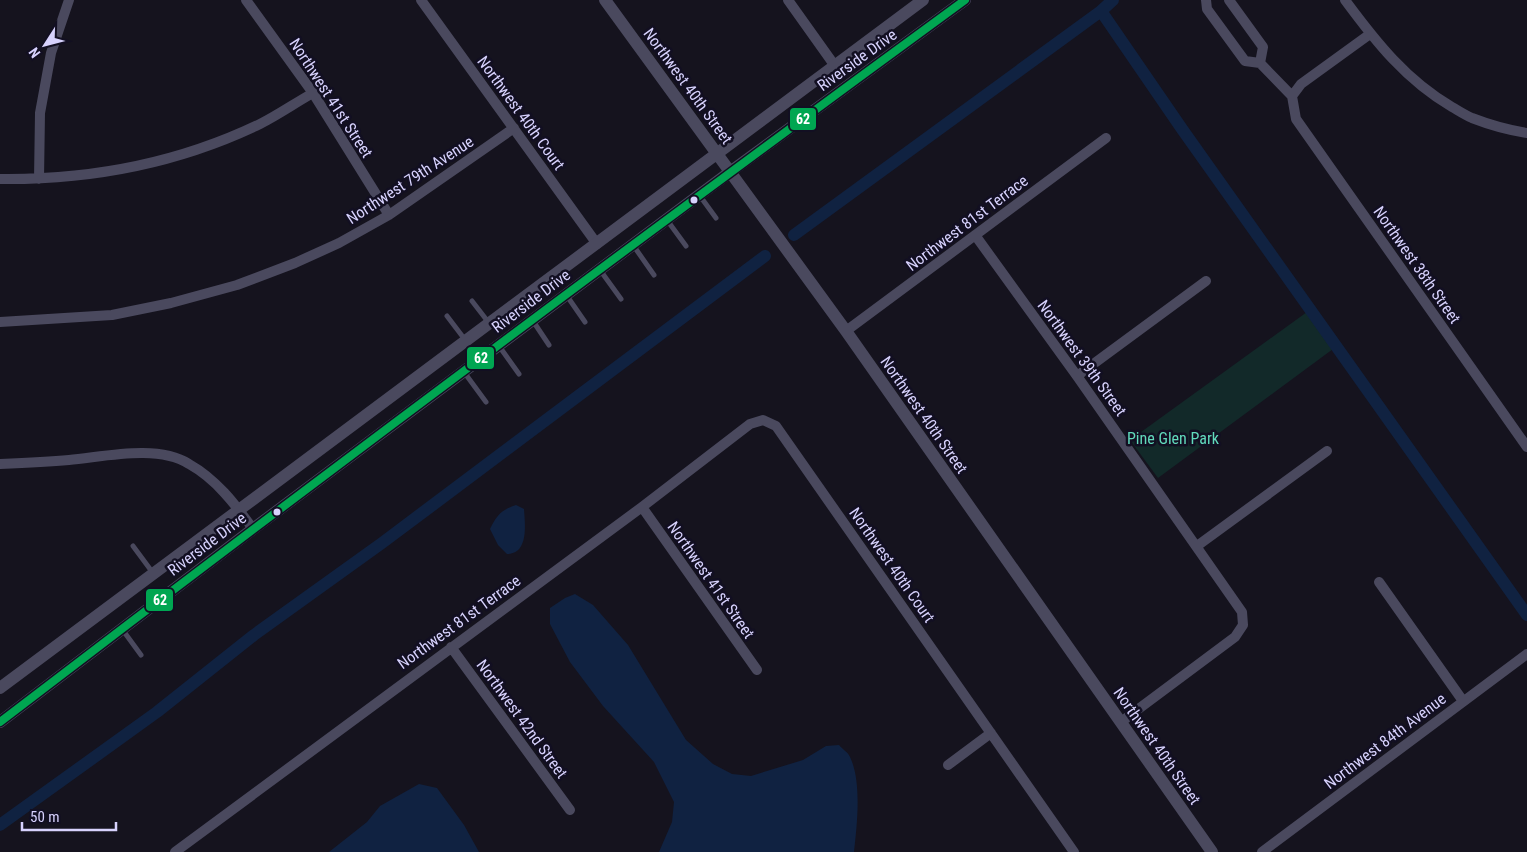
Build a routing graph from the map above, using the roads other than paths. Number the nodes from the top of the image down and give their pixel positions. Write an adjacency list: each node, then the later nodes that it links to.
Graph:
1 (69, 0): 22 (street)
2 (246, 0): 14 (street, Northwest 41st Street)
3 (421, 0): 16 (street, Northwest 40th Court)
4 (605, 0): 19 (street, Northwest 40th Street)
5 (788, 0): 13 (street)
6 (923, 0): 13 (street, Riverside Drive)
7 (965, 0): 20 (street, Riverside Drive)
8 (1206, 0): 12 (street)
9 (1229, 0): 12 (street)
10 (1345, 0): 11 (street)
11 (1370, 34): 15 (street); 17 (street)
12 (1260, 63): 15 (street)
13 (835, 66): 19 (street, Riverside Drive)
14 (313, 93): 22 (street); 24 (street, Northwest 41st Street)
15 (1292, 96): 51 (street, Northwest 38th Street)
16 (514, 128): 24 (street, Northwest 79th Avenue); 28 (street, Northwest 40th Court)
17 (1527, 134)
18 (1106, 138): 27 (street, Northwest 81st Terrace)
19 (718, 155): 20 (street, Northwest 40th Street); 28 (street, Riverside Drive)
20 (730, 172): 23 (street, Riverside Drive); 42 (street, Northwest 40th Street)
21 (0, 179): 22 (street)
22 (39, 179)
23 (700, 195): 25 (lane); 26 (street, Riverside Drive)
24 (389, 215): 39 (street, Northwest 79th Avenue)
25 (716, 218)
26 (667, 220): 29 (street, Riverside Drive); 30 (lane)
27 (975, 235): 42 (street, Northwest 81st Terrace); 48 (street, Northwest 39th Street)
28 (597, 244): 41 (street, Riverside Drive)
29 (633, 245): 31 (street, Riverside Drive); 32 (lane)
30 (686, 246)
31 (600, 270): 34 (street, Riverside Drive); 35 (lane)
32 (654, 274)
33 (1206, 281): 48 (street)
34 (566, 295): 38 (street, Riverside Drive); 40 (lane)
35 (621, 300)
36 (472, 301): 41 (lane)
37 (447, 316): 43 (lane)
38 (532, 320): 44 (lane); 45 (street, Riverside Drive)
39 (0, 322)
40 (585, 322)
41 (489, 324): 43 (street, Riverside Drive)
42 (846, 331): 69 (street, Northwest 40th Street)
43 (466, 341): 55 (street, Riverside Drive)
44 (549, 345)
45 (498, 346): 46 (street, Riverside Drive); 47 (lane)
46 (463, 372): 49 (lane); 56 (street, Riverside Drive)
47 (519, 374)
48 (1077, 376): 58 (street, Northwest 39th Street)
49 (486, 402)
50 (763, 420): 54 (street, Northwest 81st Terrace); 70 (street, Northwest 40th Court)
51 (1527, 447)
52 (1327, 451): 58 (street)
53 (0, 464): 55 (street)
54 (642, 507): 62 (street, Northwest 81st Terrace); 65 (street, Northwest 41st Street)
55 (239, 510): 56 (street); 59 (street, Riverside Drive)
56 (253, 529): 61 (street, Riverside Drive)
57 (133, 546): 59 (lane)
58 (1197, 546): 69 (street, Northwest 39th Street)
59 (153, 573): 66 (street, Riverside Drive)
60 (1379, 582): 67 (street)
61 (122, 629): 63 (lane); 68 (street, Riverside Drive)
62 (451, 647): 72 (street, Northwest 42nd Street); 73 (street, Northwest 81st Terrace)
63 (140, 654)
64 (1527, 654): 67 (street, Northwest 84th Avenue)
65 (757, 670)
66 (0, 688)
67 (1463, 701): 76 (street, Northwest 84th Avenue)
68 (0, 722)
69 (1122, 722): 75 (street, Northwest 40th Street)
70 (991, 733): 71 (street); 74 (street, Northwest 40th Court)
71 (948, 765)
72 (570, 810)
73 (176, 852)
74 (1074, 852)
75 (1212, 852)
76 (1262, 852)

